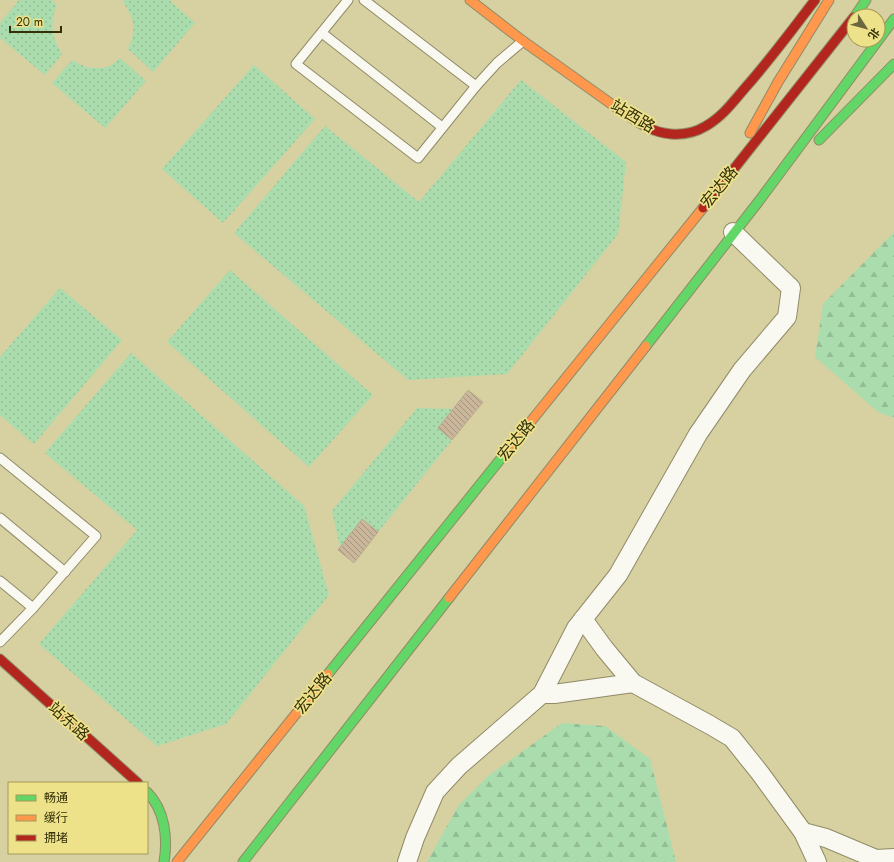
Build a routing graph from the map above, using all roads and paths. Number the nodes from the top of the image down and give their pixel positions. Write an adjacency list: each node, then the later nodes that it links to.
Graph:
1 (348, 0): 8 (lane)
2 (364, 0): 11 (lane)
3 (470, 0): 9 (main road, 站西路)
4 (815, 0): 9 (main road, 站西路)
5 (830, 0): 13 (main road)
6 (894, 19): 14 (main road)
7 (846, 27): 13 (main road, 宏达路)
8 (322, 33): 12 (lane); 12 (lane)
9 (523, 41): 11 (lane)
10 (894, 64): 14 (main road)
11 (476, 86): 12 (lane)
12 (442, 128)
13 (728, 176): 31 (main road, 宏达路)
14 (759, 201): 15 (main road)
15 (734, 232): 21 (street); 32 (main road)
16 (0, 458): 18 (lane)
17 (0, 518): 18 (lane)
18 (64, 572): 20 (lane)
19 (0, 581): 20 (lane)
20 (33, 608): 22 (lane)
21 (583, 619): 24 (street); 25 (street)
22 (0, 642)
23 (0, 659): 26 (main road, 站东路)
24 (633, 683): 25 (street); 28 (street)
25 (542, 694): 33 (street)
26 (137, 782)
27 (148, 793): 30 (main road)
28 (803, 832): 29 (street); 34 (street)
29 (894, 858)
30 (164, 862)
31 (177, 862)
32 (244, 862)
33 (407, 862)
34 (817, 862)

